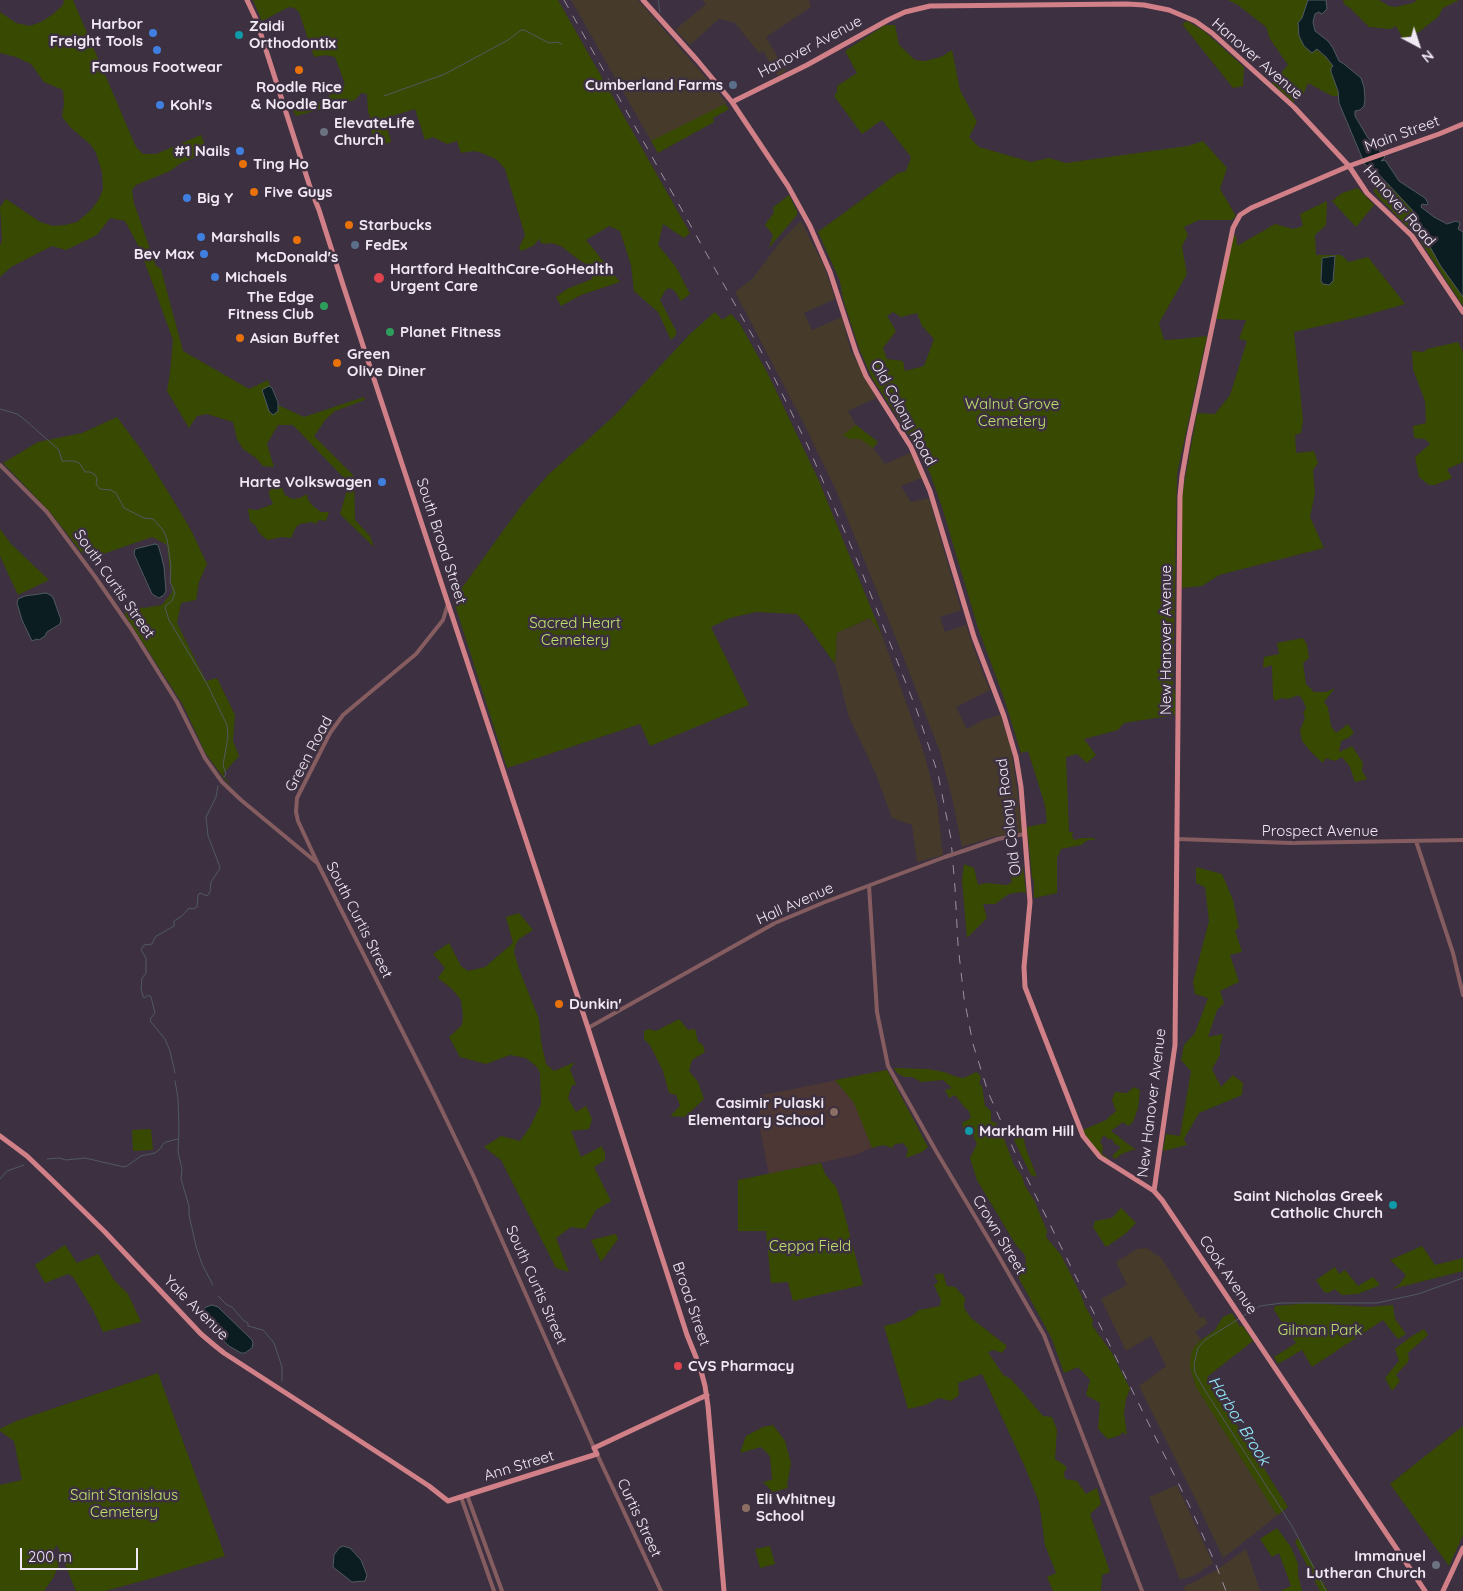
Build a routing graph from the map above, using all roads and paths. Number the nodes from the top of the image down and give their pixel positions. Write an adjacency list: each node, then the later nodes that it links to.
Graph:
1 (247, 0): 8 (main road, South Broad Street)
2 (642, 0): 3 (main road, Old Colony Road)
3 (732, 102): 5 (main road, Hanover Avenue); 9 (main road, Old Colony Road)
4 (1463, 124): 5 (main road, Main Street)
5 (1349, 166): 6 (main road, Hanover Road); 10 (main road, New Hanover Avenue)
6 (1463, 312)
7 (0, 465): 13 (street, South Curtis Street)
8 (448, 604): 13 (street, Green Road); 17 (main road, South Broad Street)
9 (1025, 834): 14 (street, Hall Avenue, bridge); 15 (main road, Old Colony Road)
10 (1176, 839): 12 (street, Prospect Avenue); 20 (main road, New Hanover Avenue)
11 (1463, 840): 12 (street, Prospect Avenue)
12 (1416, 842): 16 (street)
13 (318, 864): 22 (street, South Curtis Street)
14 (869, 886): 17 (street, Hall Avenue); 33 (street, Crown Street)
15 (1024, 978): 20 (main road, Cook Avenue)
16 (1463, 995)
17 (588, 1028): 18 (main road, South Broad Street)
18 (608, 1092): 21 (main road, Broad Street)
19 (0, 1136): 25 (main road, Yale Avenue)
20 (1154, 1191): 34 (main road, Cook Avenue)
21 (707, 1395): 22 (main road, Ann Street); 32 (main road, Broad Street)
22 (596, 1451): 23 (main road, Ann Street); 31 (street, Curtis Street)
23 (467, 1495): 24 (main road, Ann Street); 27 (street)
24 (461, 1497): 25 (main road, Ann Street); 28 (street)
25 (448, 1501)
26 (1463, 1548): 35 (main road)
27 (487, 1550): 28 (street); 30 (street)
28 (480, 1552): 29 (street)
29 (494, 1591)
30 (502, 1591)
31 (661, 1591)
32 (724, 1591)
33 (1142, 1591)
34 (1425, 1591)
35 (1443, 1591)

